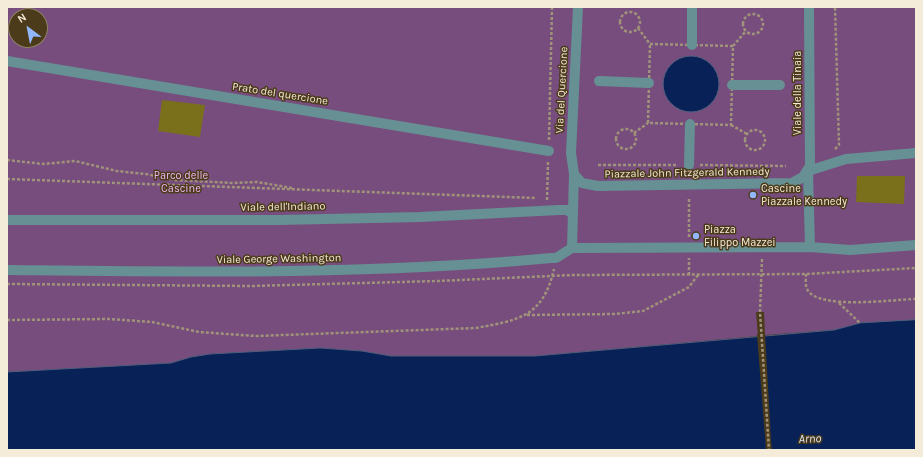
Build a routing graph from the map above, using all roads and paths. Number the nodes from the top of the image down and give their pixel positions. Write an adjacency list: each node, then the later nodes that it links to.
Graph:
1 (552, 7): 21 (path)
2 (578, 7): 26 (street, Via del Quercione)
3 (692, 7): 9 (street)
4 (810, 7): 27 (street, Viale della Tinaia)
5 (835, 7): 25 (path)
6 (638, 28): 6 (path); 8 (path)
7 (746, 31): 7 (path); 10 (path)
8 (650, 44): 9 (path); 13 (path)
9 (692, 45): 10 (path)
10 (733, 46): 14 (path)
11 (7, 61): 21 (street, Prato del quercione)
12 (599, 81): 13 (street)
13 (649, 83): 16 (path)
14 (732, 85): 15 (street); 18 (path)
15 (780, 85)
16 (648, 123): 17 (path); 19 (path)
17 (690, 124): 18 (path); 24 (street, Piazzale John Fitzgerald Kennedy)
18 (731, 125): 20 (path)
19 (634, 133): 19 (path)
20 (747, 134): 20 (path)
21 (549, 151): 29 (path)
22 (916, 153): 25 (street, Piazzale John Fitzgerald Kennedy)
23 (7, 160): 29 (path)
24 (689, 165)
25 (822, 166): 27 (street, Piazzale John Fitzgerald Kennedy)
26 (574, 174): 27 (street, Piazzale John Fitzgerald Kennedy); 30 (street)
27 (806, 174): 33 (street)
28 (7, 179): 29 (path)
29 (301, 190)
30 (572, 214): 31 (street, Viale dell'Indiano); 34 (street)
31 (7, 220)
32 (916, 245): 33 (street)
33 (810, 247): 35 (street)
34 (572, 248): 35 (street); 36 (street)
35 (763, 248): 39 (path)
36 (554, 258): 38 (street, Viale George Washington); 42 (path)
37 (916, 268): 40 (path)
38 (7, 270)
39 (762, 273): 40 (path); 41 (path); 48 (path)
40 (806, 274): 44 (path)
41 (698, 275): 42 (path); 45 (path)
42 (552, 276): 45 (path)
43 (916, 299): 44 (path)
44 (839, 303): 47 (path)
45 (527, 316): 46 (path)
46 (7, 320)
47 (860, 323)
48 (769, 450)

